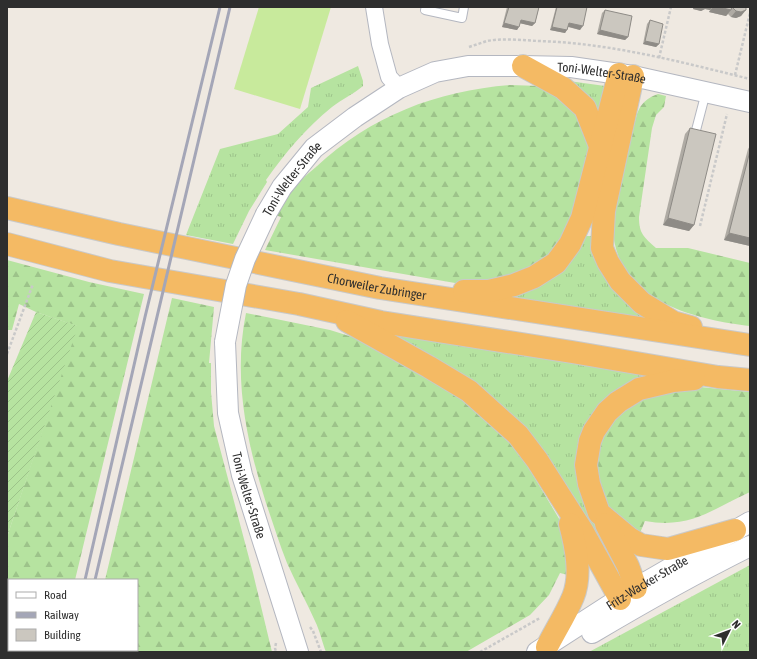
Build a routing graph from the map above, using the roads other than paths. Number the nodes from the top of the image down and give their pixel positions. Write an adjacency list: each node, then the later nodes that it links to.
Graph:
1 (374, 7): 6 (street)
2 (426, 7): 3 (lane)
3 (464, 7)
4 (523, 66): 5 (street, Toni-Welter-Straße); 6 (street, Toni-Welter-Straße); 10 (highway)
5 (626, 75): 7 (street, Toni-Welter-Straße); 10 (highway); 15 (highway)
6 (399, 88): 24 (street, Toni-Welter-Straße, bridge)
7 (706, 92): 8 (street, Toni-Welter-Straße); 9 (lane)
8 (750, 102)
9 (695, 134)
10 (600, 146): 13 (highway)
11 (7, 208): 13 (highway, Chorweiler Zubringer)
12 (7, 244): 14 (highway)
13 (380, 288): 15 (highway, Chorweiler Zubringer)
14 (330, 311): 16 (highway); 18 (highway)
15 (746, 344)
16 (718, 377): 17 (highway); 19 (highway)
17 (750, 380)
18 (566, 505): 22 (highway); 23 (highway)
19 (600, 513): 20 (highway); 22 (highway)
20 (742, 526): 22 (street, Fritz-Wacker-Straße)
21 (750, 546): 22 (street, Fritz-Wacker-Straße)
22 (633, 600): 23 (street, Fritz-Wacker-Straße)
23 (542, 649)
24 (298, 652)

